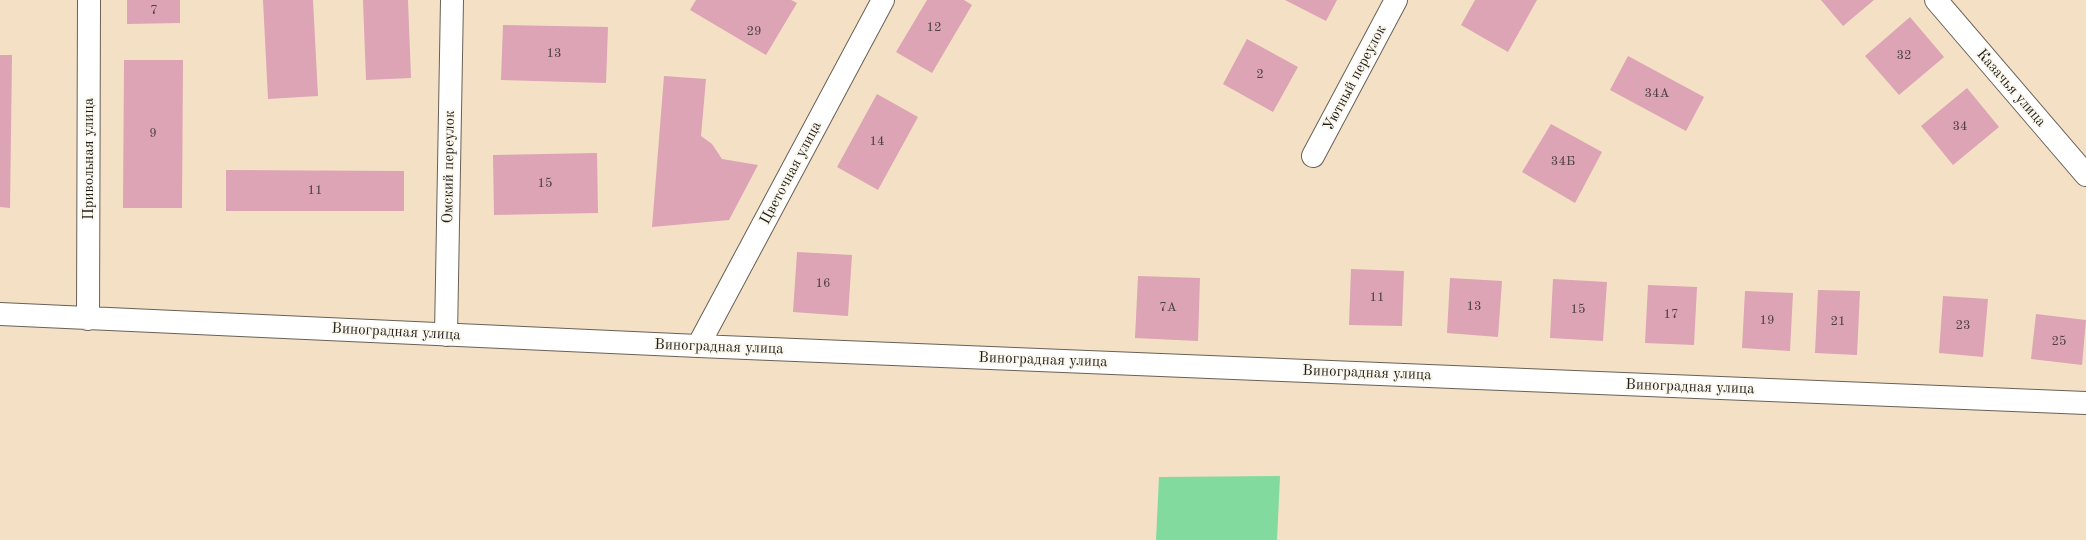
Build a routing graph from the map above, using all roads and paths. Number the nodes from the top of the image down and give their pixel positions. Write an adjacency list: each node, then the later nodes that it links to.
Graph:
1 (89, 0): 9 (street, Привольная улица)
2 (452, 0): 10 (street, Омский переулок)
3 (883, 0): 11 (street, Цветочная улица)
4 (1396, 0): 6 (street, Уютный переулок)
5 (1936, 0): 7 (street, Казачья улица)
6 (1313, 156)
7 (2086, 175)
8 (0, 314): 9 (street, Виноградная улица)
9 (88, 319): 10 (street, Виноградная улица)
10 (446, 335): 11 (street, Виноградная улица)
11 (698, 346): 12 (street, Виноградная улица)
12 (2086, 403)

